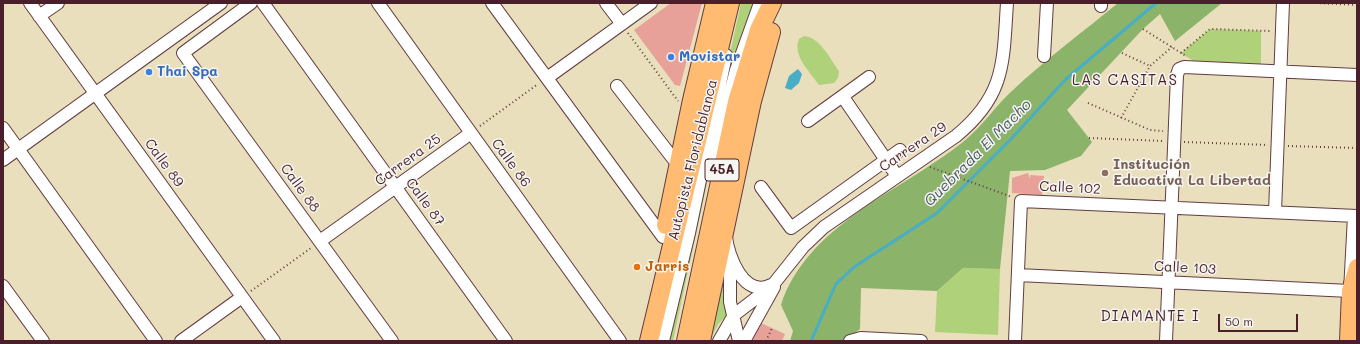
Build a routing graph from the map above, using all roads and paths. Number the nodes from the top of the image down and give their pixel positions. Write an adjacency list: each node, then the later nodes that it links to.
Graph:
1 (30, 3): 21 (street, Calle 89)
2 (58, 3): 21 (street)
3 (221, 3): 36 (street)
4 (251, 3): 63 (street, Calle 88)
5 (263, 3): 55 (street, Calle 87)
6 (378, 3): 43 (street, Calle 86)
7 (492, 3): 34 (street)
8 (606, 3): 22 (street)
9 (651, 3): 22 (street)
10 (715, 3): 52 (highway)
11 (730, 3): 83 (highway, Autopista Floridablanca / 45A)
12 (738, 3): 84 (street)
13 (760, 3): 85 (street)
14 (772, 3): 86 (highway, Autopista Floridablanca / 45A)
15 (779, 3): 61 (highway, 45A)
16 (1007, 3): 54 (street, Carrera 29)
17 (1047, 3): 28 (street)
18 (1283, 3): 24 (street)
19 (1316, 3): 20 (path)
20 (1357, 5)
21 (39, 16): 36 (street, Calle 89)
22 (622, 24): 34 (street); 38 (path)
23 (1143, 29): 25 (path)
24 (1282, 32): 27 (path); 31 (street)
25 (1172, 47): 27 (path); 29 (path)
26 (1122, 53): 29 (path)
27 (1181, 53): 30 (path)
28 (1044, 56)
29 (1150, 66): 40 (path)
30 (1204, 68): 31 (street); 44 (street)
31 (1280, 71): 32 (street); 46 (street)
32 (1357, 75)
33 (869, 77): 37 (street)
34 (547, 78): 43 (path); 62 (street)
35 (617, 86): 52 (street)
36 (96, 95): 48 (street); 71 (street, Calle 89)
37 (842, 96): 41 (street); 51 (street)
38 (679, 103)
39 (1088, 103): 40 (path)
40 (1121, 118): 44 (path)
41 (808, 121)
42 (3, 128): 48 (street)
43 (471, 133): 55 (street, Carrera 25); 81 (street, Calle 86)
44 (1174, 137): 45 (path); 46 (path); 58 (street)
45 (1089, 138)
46 (1278, 146): 47 (path); 59 (street)
47 (1357, 148)
48 (18, 149): 50 (street); 76 (street)
49 (900, 150): 51 (street)
50 (3, 160)
51 (886, 160): 54 (street); 56 (street)
52 (678, 165): 62 (highway)
53 (927, 166): 57 (path)
54 (897, 176): 67 (street, Carrera 29)
55 (396, 187): 63 (street, Carrera 25); 80 (street, Calle 87)
56 (762, 188)
57 (1008, 196)
58 (1171, 208): 59 (street, Calle 102); 66 (street, Calle 102); 68 (street)
59 (1275, 212): 60 (street, Calle 102)
60 (1356, 216): 70 (street)
61 (725, 224): 64 (street); 87 (highway, 45A)
62 (663, 237): 82 (highway)
63 (320, 242): 71 (path); 79 (street, Calle 88)
64 (730, 255): 67 (street); 72 (street)
65 (1357, 267): 70 (main road)
66 (1018, 276): 68 (street, Calle 103); 93 (street)
67 (777, 281): 72 (street, Carrera 29); 90 (street)
68 (1168, 283): 70 (street, Calle 103); 94 (street)
69 (3, 286): 75 (street)
70 (1350, 291): 95 (main road)
71 (242, 297): 77 (street); 78 (street, Calle 89)
72 (734, 315): 88 (street, Carrera 29); 89 (street)
73 (772, 328): 91 (path)
74 (856, 340): 92 (street)
75 (43, 341)
76 (156, 341)
77 (182, 341)
78 (274, 341)
79 (392, 341)
80 (506, 341)
81 (620, 341)
82 (639, 341)
83 (650, 341)
84 (663, 341)
85 (677, 341)
86 (686, 341)
87 (701, 341)
88 (719, 341)
89 (739, 341)
90 (744, 341)
91 (766, 341)
92 (921, 341)
93 (1015, 341)
94 (1166, 341)
95 (1348, 341)

